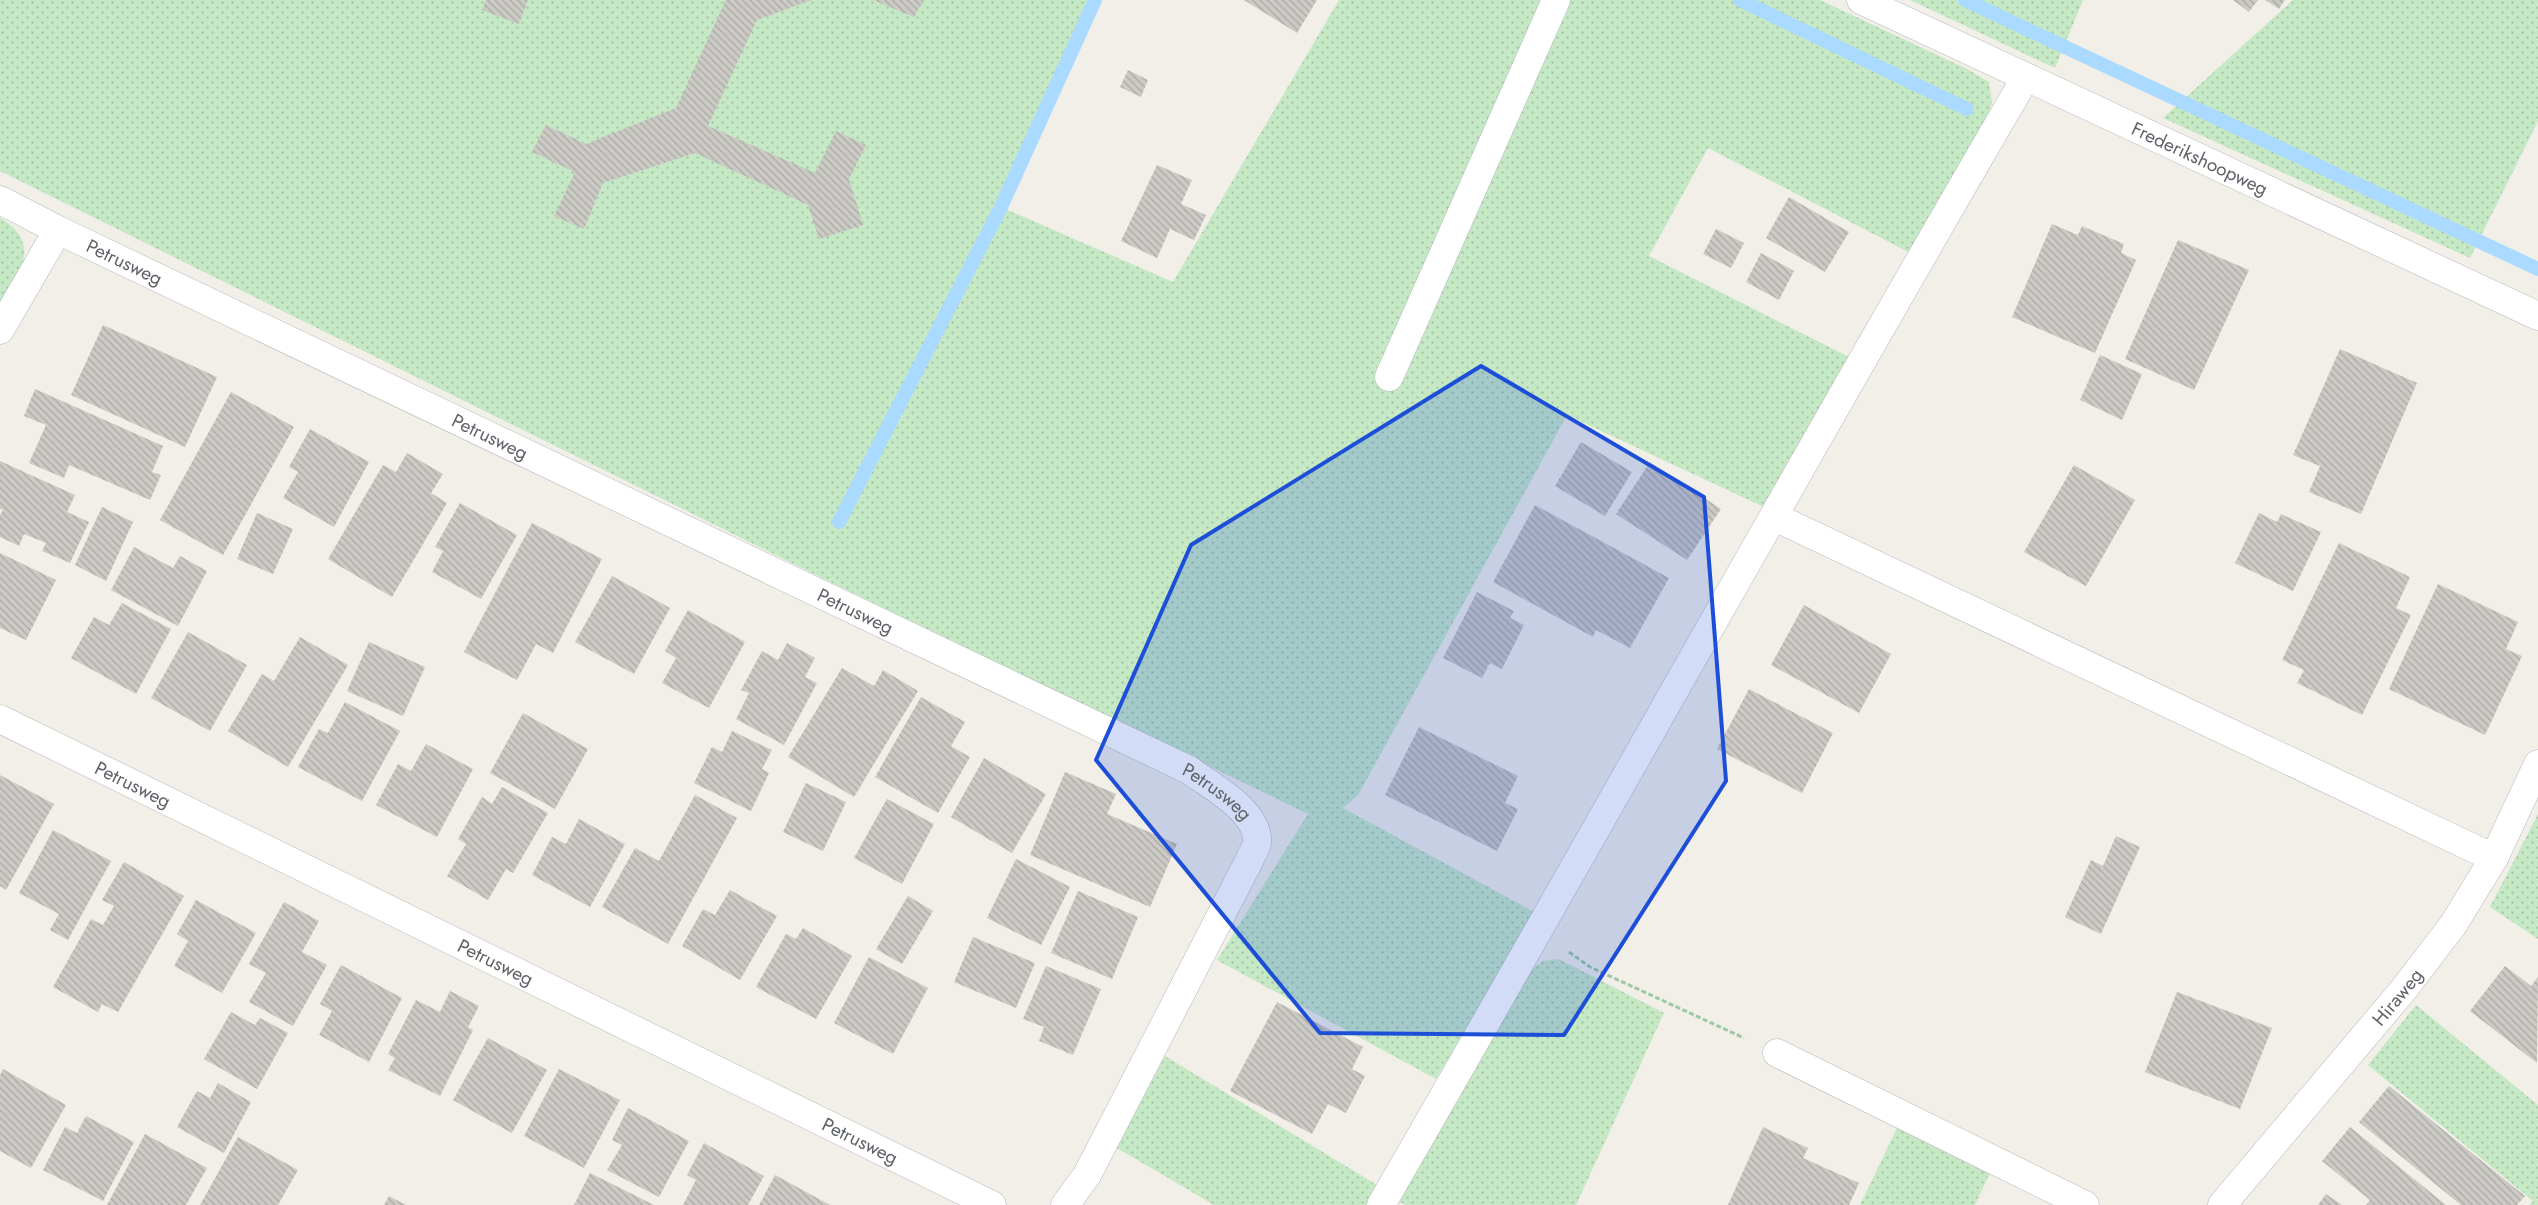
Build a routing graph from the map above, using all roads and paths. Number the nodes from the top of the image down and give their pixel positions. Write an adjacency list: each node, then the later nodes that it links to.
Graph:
1 (1556, 0): 8 (street)
2 (1862, 0): 3 (street, Frederikshoopweg)
3 (2026, 77): 6 (street, Frederikshoopweg); 9 (street)
4 (0, 200): 5 (street, Petrusweg)
5 (58, 230): 7 (street); 16 (street, Petrusweg)
6 (2538, 316)
7 (0, 330)
8 (1389, 377)
9 (1775, 517): 12 (street); 13 (street)
10 (0, 719): 15 (street, Petrusweg)
11 (2538, 764): 12 (street, Hiraweg)
12 (2494, 858): 19 (street, Hiraweg)
13 (1546, 920): 14 (path); 17 (street)
14 (1777, 1053): 18 (street)
15 (992, 1205)
16 (1065, 1205)
17 (1381, 1205)
18 (2085, 1205)
19 (2222, 1205)

